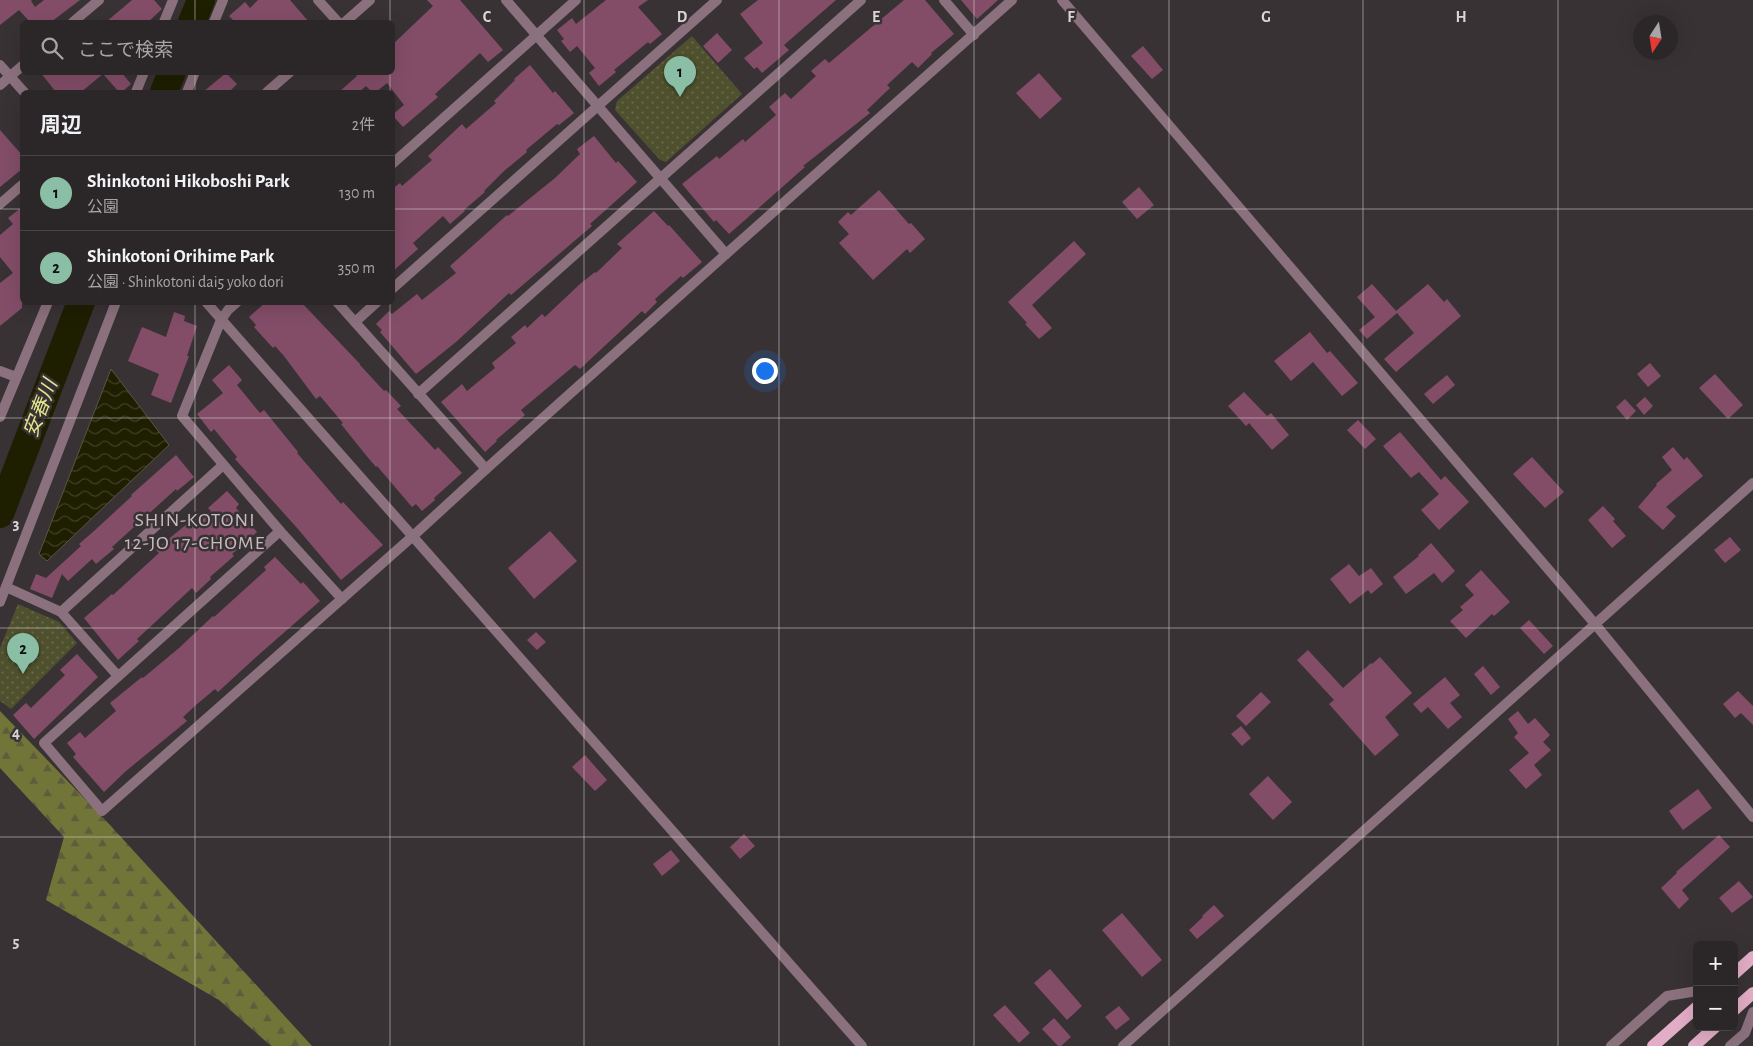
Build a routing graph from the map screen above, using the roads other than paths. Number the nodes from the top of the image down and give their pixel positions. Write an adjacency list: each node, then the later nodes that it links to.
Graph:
1 (99, 0): 13 (street)
2 (173, 0): 14 (street)
3 (223, 0): 15 (street)
4 (318, 0): 16 (street)
5 (370, 0): 17 (street)
6 (506, 0): 18 (street)
7 (576, 0): 18 (street)
8 (717, 0): 31 (street)
9 (861, 0): 33 (street)
10 (944, 0): 19 (street)
11 (1012, 0): 19 (street)
12 (1062, 0): 59 (street)
13 (75, 20)
14 (165, 20)
15 (215, 20)
16 (336, 20)
17 (348, 20)
18 (536, 35): 31 (street); 32 (street)
19 (974, 35): 36 (street)
20 (0, 65): 25 (street)
21 (20, 68): 25 (street)
22 (143, 75): 28 (street)
23 (194, 75): 29 (street)
24 (287, 75): 30 (street)
25 (10, 76): 26 (street); 27 (street)
26 (0, 85)
27 (22, 90)
28 (137, 90)
29 (188, 90)
30 (269, 90)
31 (598, 106): 33 (street); 37 (street)
32 (395, 161)
33 (660, 179): 36 (street); 48 (street)
34 (20, 187): 35 (street)
35 (0, 204)
36 (726, 254): 51 (street)
37 (395, 286)
38 (47, 305): 47 (street)
39 (115, 305): 55 (street)
40 (208, 305): 44 (street)
41 (234, 305): 44 (street)
42 (341, 305): 45 (street)
43 (374, 305): 45 (street)
44 (221, 320): 50 (street); 54 (street)
45 (355, 322): 48 (street)
46 (0, 371): 47 (street)
47 (16, 378): 49 (street)
48 (418, 394): 51 (street)
49 (0, 417)
50 (223, 465): 53 (street); 58 (street)
51 (486, 469): 54 (street)
52 (1753, 482): 59 (street)
53 (280, 531): 56 (street); 60 (street)
54 (413, 536): 56 (street); 70 (street)
55 (6, 587): 57 (street); 58 (street)
56 (342, 599): 60 (street)
57 (0, 602)
58 (61, 612): 60 (street)
59 (1595, 624): 61 (street); 71 (street)
60 (118, 676)
61 (1753, 817)
62 (1753, 957): 63 (main road)
63 (1738, 970)
64 (1693, 993): 72 (street)
65 (1753, 993): 66 (main road)
66 (1738, 1006)
67 (1693, 1011): 73 (main road)
68 (1753, 1012): 75 (street)
69 (1710, 1031): 74 (main road)
70 (862, 1046)
71 (1123, 1046)
72 (1611, 1046)
73 (1654, 1046)
74 (1694, 1046)
75 (1730, 1046)

